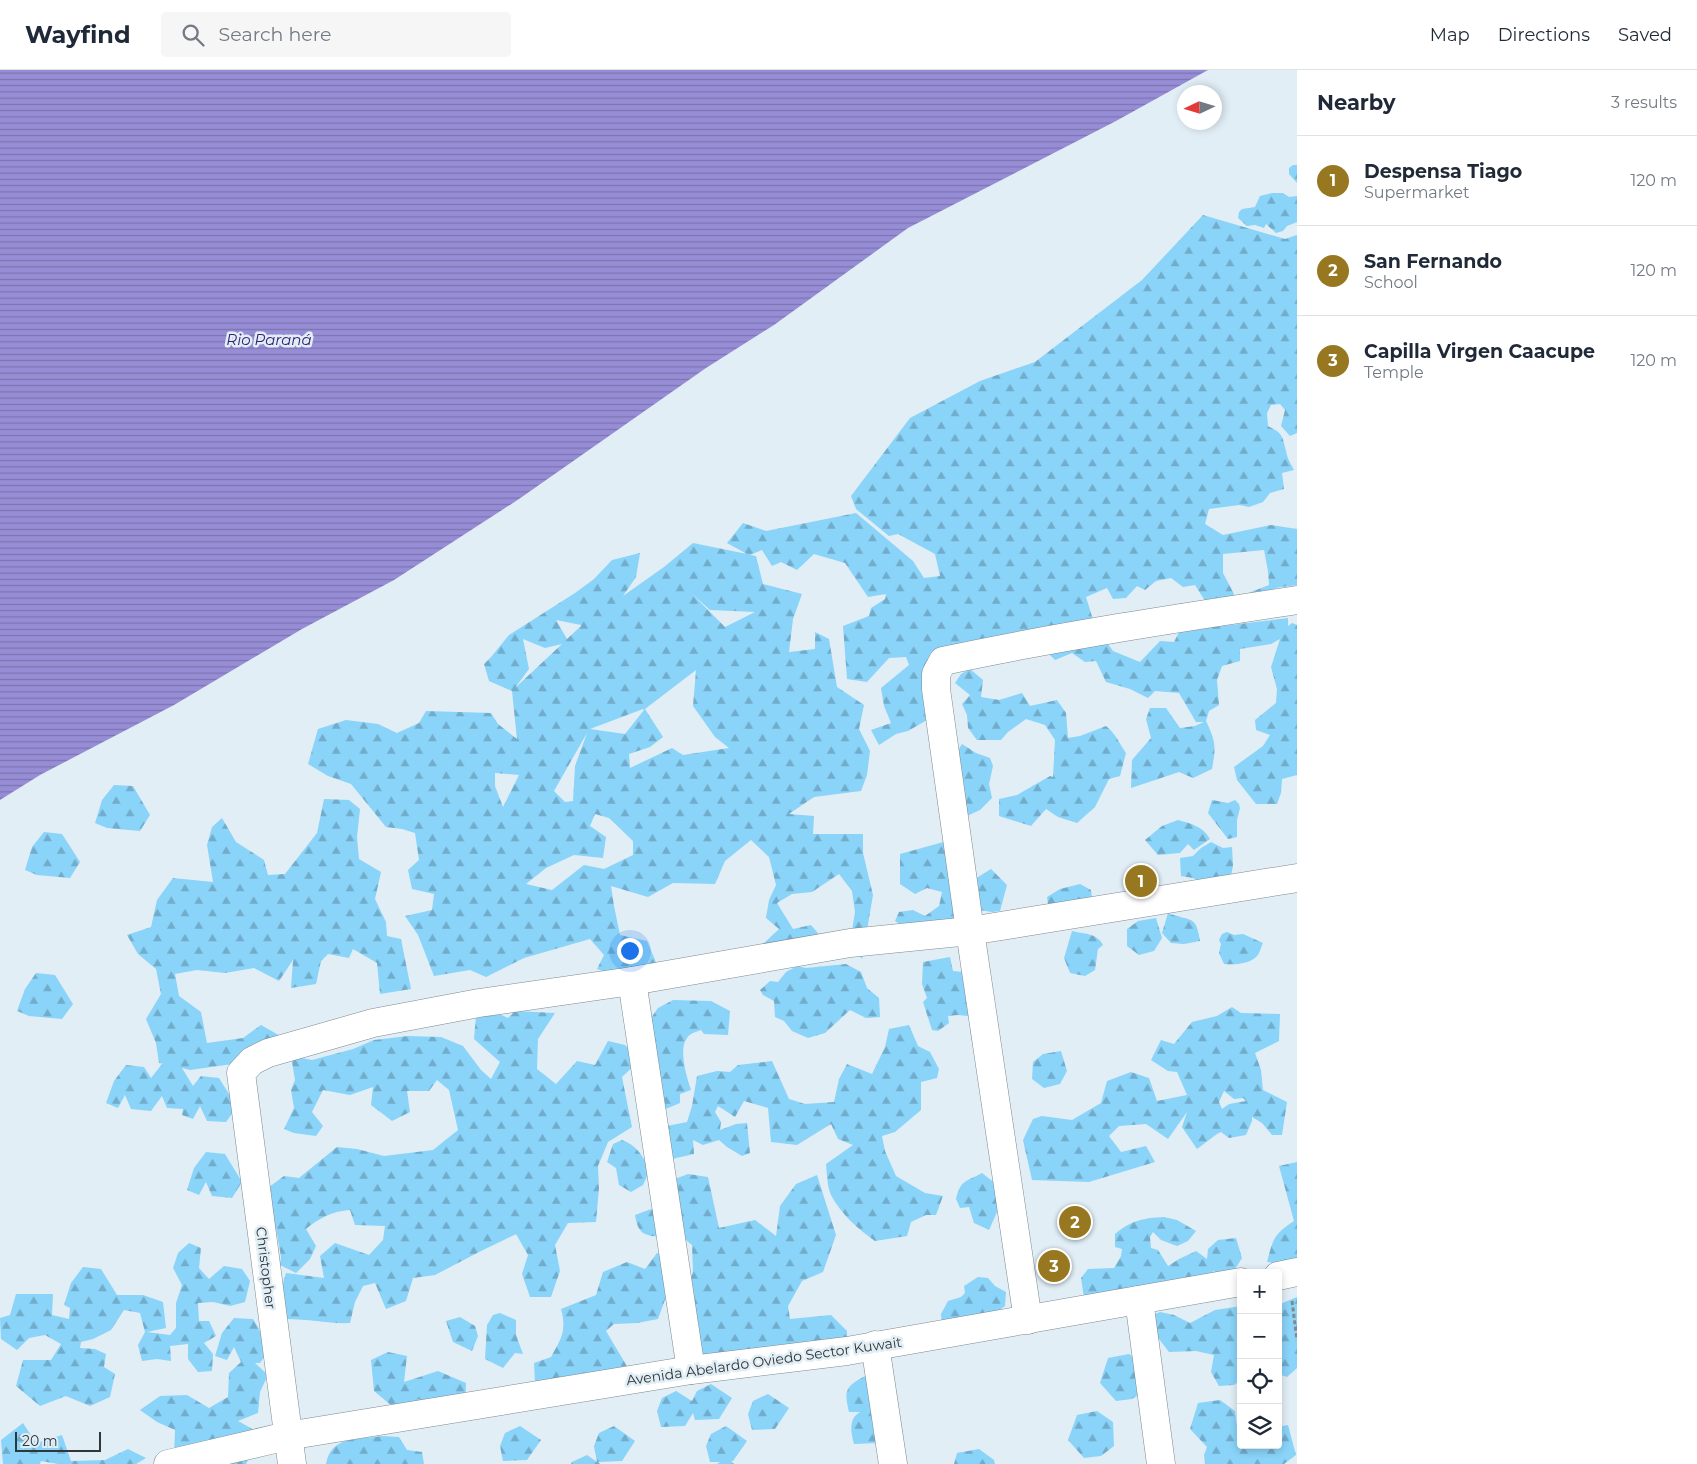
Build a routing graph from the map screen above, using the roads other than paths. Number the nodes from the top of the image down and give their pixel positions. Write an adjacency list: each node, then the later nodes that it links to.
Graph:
1 (1297, 600): 3 (street)
2 (1297, 878): 3 (street)
3 (970, 931): 4 (street); 7 (street)
4 (632, 981): 9 (street); 10 (street, Christopher)
5 (1237, 1283): 6 (street, Avenida Abelardo Oviedo Sector Kuwait)
6 (1139, 1300): 7 (street, Avenida Abelardo Oviedo Sector Kuwait); 14 (street)
7 (1028, 1320): 8 (street, Avenida Abelardo Oviedo Sector Kuwait)
8 (875, 1345): 9 (street, Avenida Abelardo Oviedo Sector Kuwait); 13 (street)
9 (691, 1370): 10 (street, Avenida Abelardo Oviedo Sector Kuwait)
10 (287, 1436): 11 (street, Avenida Abelardo Oviedo Sector Kuwait); 12 (street, Christopher)
11 (168, 1464)
12 (292, 1464)
13 (892, 1464)
14 (1161, 1464)

